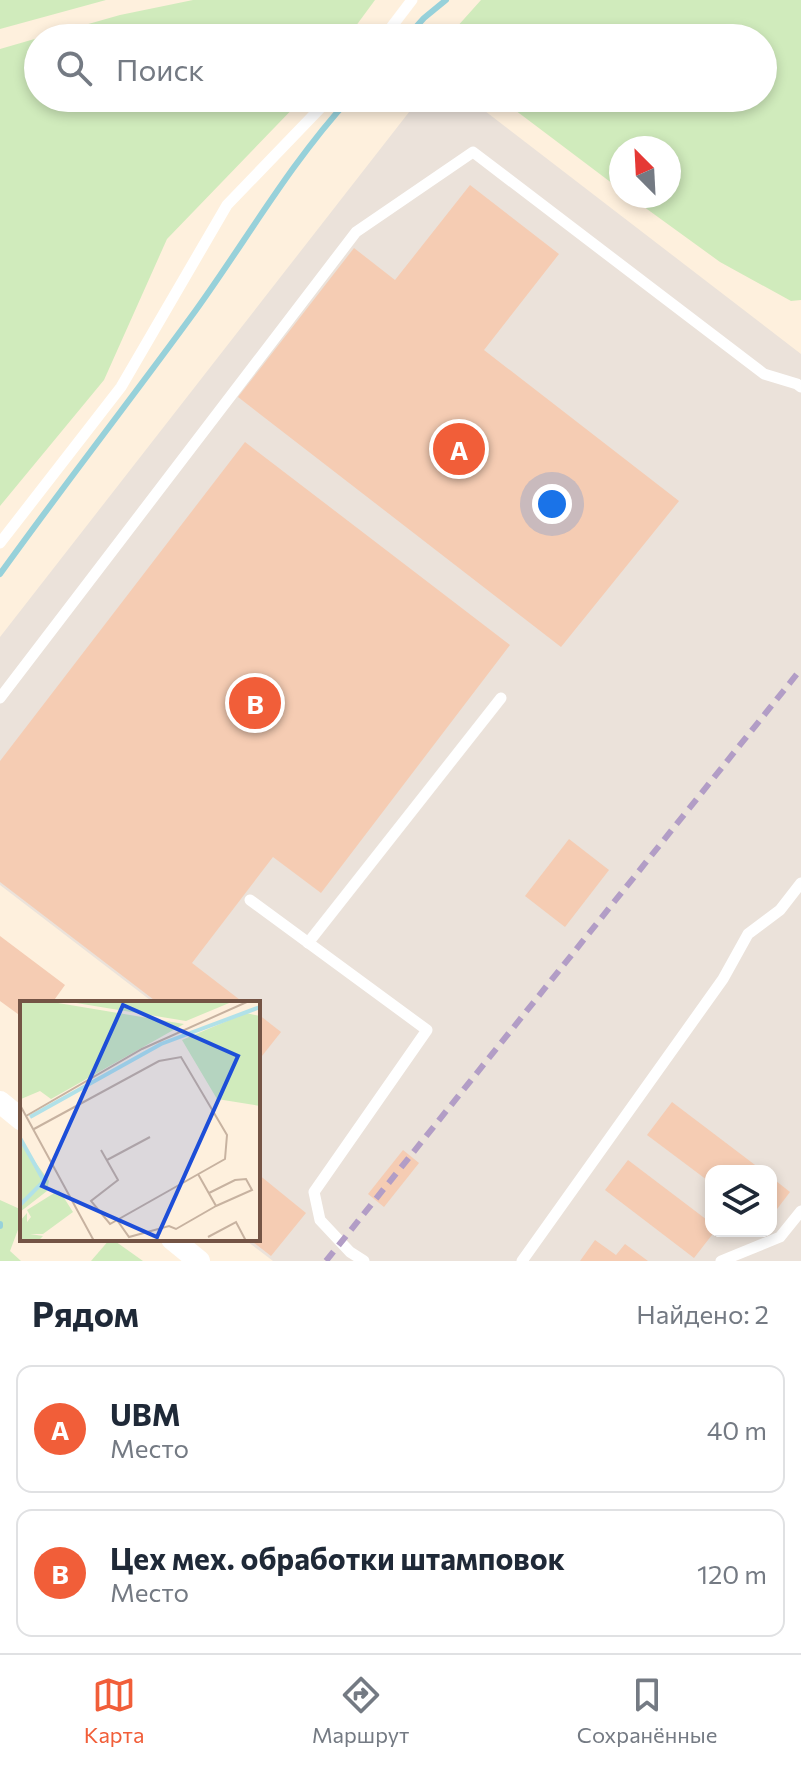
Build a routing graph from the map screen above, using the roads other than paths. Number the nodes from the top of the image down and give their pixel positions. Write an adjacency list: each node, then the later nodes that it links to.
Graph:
1 (412, 0): 2 (lane)
2 (394, 24)
3 (317, 112): 5 (lane)
4 (801, 387): 6 (lane)
5 (0, 543)
6 (0, 698)
7 (501, 698): 10 (lane)
8 (801, 883): 17 (lane)
9 (250, 900): 10 (lane)
10 (308, 943): 16 (lane)
11 (0, 1102): 12 (street)
12 (20, 1118)
13 (801, 1211): 18 (lane)
14 (174, 1241): 15 (street)
15 (199, 1261)
16 (364, 1261)
17 (522, 1261)
18 (721, 1261)

